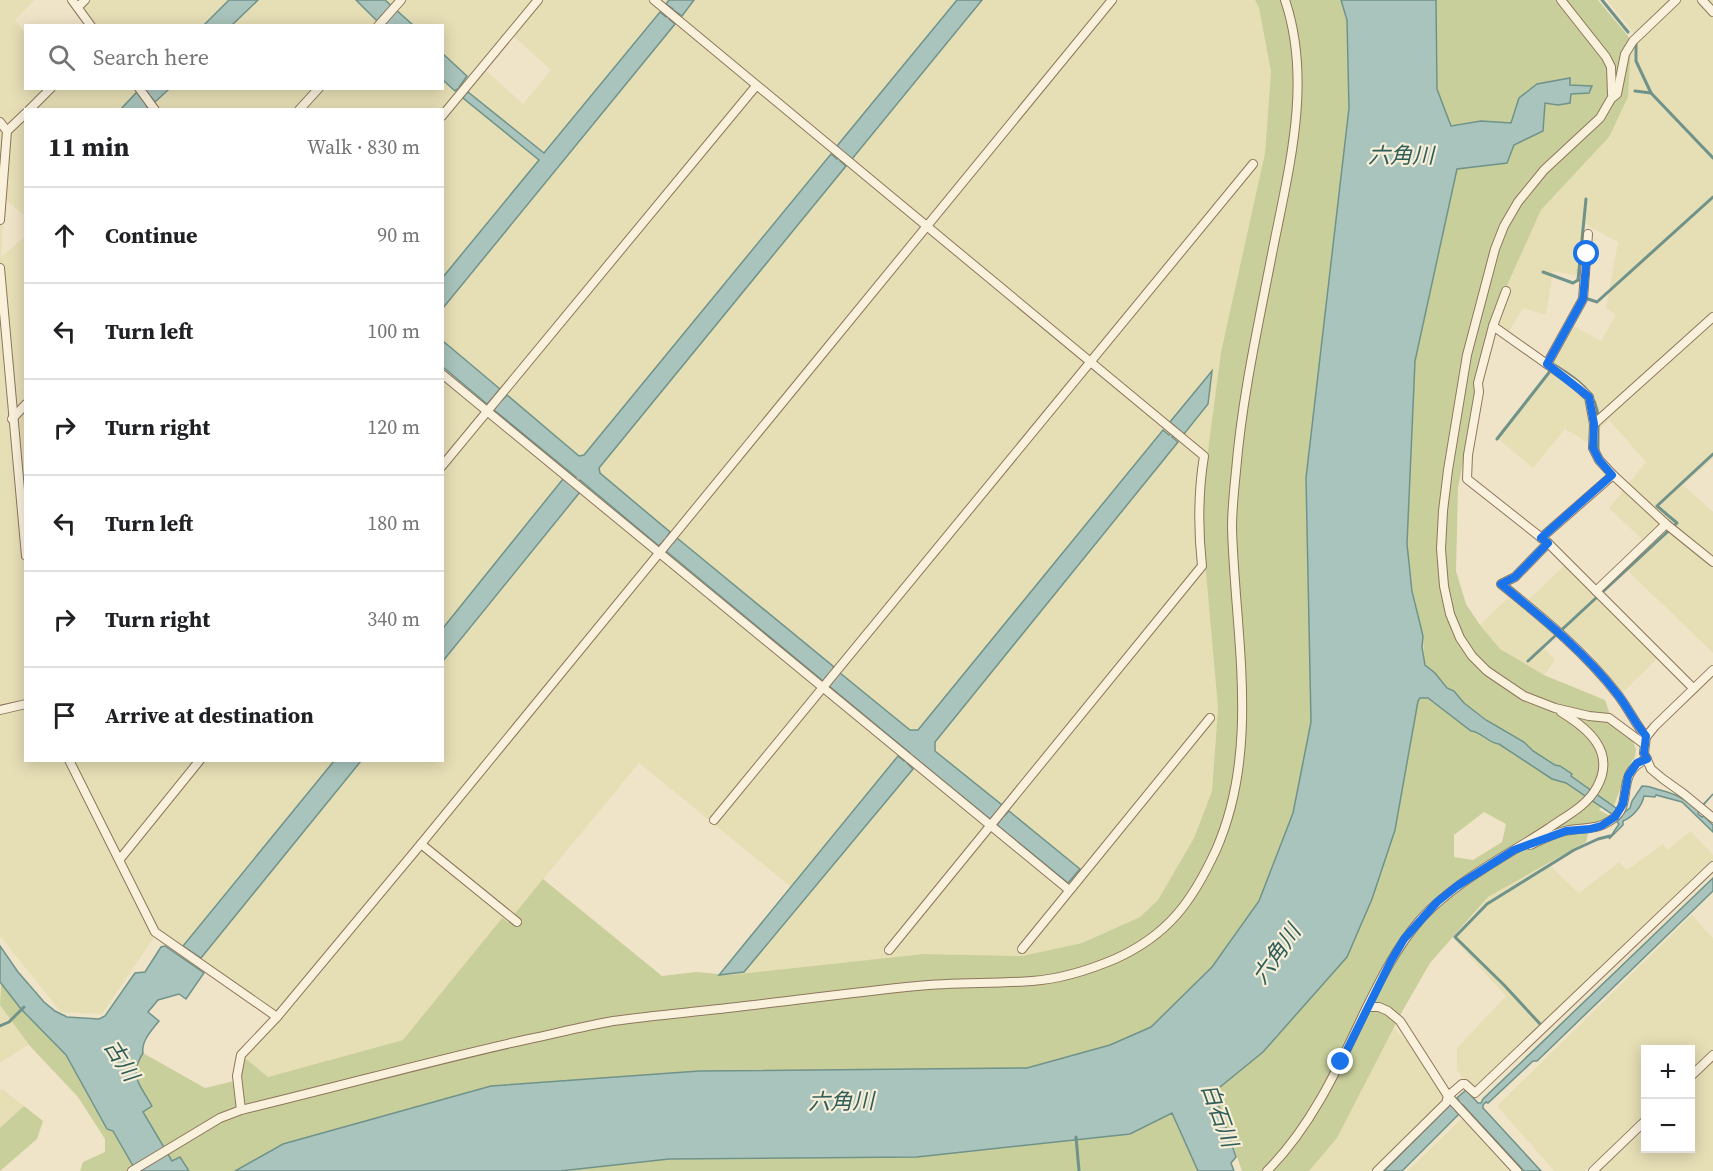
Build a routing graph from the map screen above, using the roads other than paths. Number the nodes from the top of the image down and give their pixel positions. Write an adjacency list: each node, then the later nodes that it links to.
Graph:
1 (85, 0): 10 (street)
2 (402, 0): 13 (street)
3 (538, 0): 22 (street)
4 (654, 0): 14 (street)
5 (1112, 0): 28 (street)
6 (1285, 0): 76 (street)
7 (1561, 0): 18 (street)
8 (1676, 0): 18 (street)
9 (1702, 0): 11 (street)
10 (75, 3): 12 (street)
11 (1713, 12)
12 (90, 24)
13 (380, 24)
14 (756, 86): 28 (street); 38 (street)
15 (49, 90): 19 (street)
16 (317, 90): 21 (street)
17 (144, 94): 20 (street)
18 (1611, 99): 53 (street)
19 (31, 108)
20 (154, 108)
21 (301, 108)
22 (444, 114)
23 (24, 115): 25 (street)
24 (0, 122): 25 (street)
25 (7, 131): 27 (street)
26 (1253, 164): 34 (street)
27 (0, 220)
28 (925, 226): 34 (street); 46 (street)
29 (1588, 234): 35 (street)
30 (0, 268): 39 (street)
31 (1506, 291): 33 (street)
32 (1713, 317): 40 (street)
33 (1493, 326): 35 (street); 45 (street)
34 (1090, 363): 50 (street); 62 (street)
35 (1551, 368): 40 (street)
36 (444, 376): 38 (street)
37 (24, 406): 39 (street)
38 (488, 411): 41 (street); 46 (street)
39 (12, 419): 44 (street)
40 (1597, 422): 42 (street)
41 (444, 464)
42 (1612, 475): 43 (street); 45 (street)
43 (1670, 526): 47 (street); 48 (street)
44 (24, 536)
45 (1545, 540): 48 (street); 56 (street)
46 (659, 553): 50 (street); 63 (street)
47 (1713, 562)
48 (1598, 593): 51 (street)
49 (1713, 670): 51 (street)
50 (822, 688): 61 (street); 62 (street)
51 (1693, 688): 56 (street)
52 (24, 704): 54 (street)
53 (1555, 708): 56 (street); 64 (street)
54 (0, 710)
55 (1210, 718): 67 (street)
56 (1645, 740): 57 (street)
57 (1647, 759): 60 (street); 64 (street)
58 (70, 762): 65 (street)
59 (198, 762): 65 (street)
60 (1713, 818)
61 (714, 820)
62 (990, 827): 67 (street); 70 (street)
63 (420, 844): 68 (street); 72 (street)
64 (1514, 850): 71 (street)
65 (120, 859): 72 (street)
66 (1713, 866): 75 (street)
67 (1069, 890): 69 (street)
68 (517, 922)
69 (1022, 949)
70 (889, 950)
71 (1368, 1007): 75 (street); 79 (street)
72 (276, 1017): 76 (street)
73 (1713, 1055): 74 (street)
74 (1695, 1072)
75 (1448, 1096): 80 (street); 81 (street)
76 (241, 1110): 78 (street)
77 (1641, 1125): 82 (street)
78 (132, 1171)
79 (1267, 1171)
80 (1377, 1171)
81 (1517, 1171)
82 (1593, 1171)

